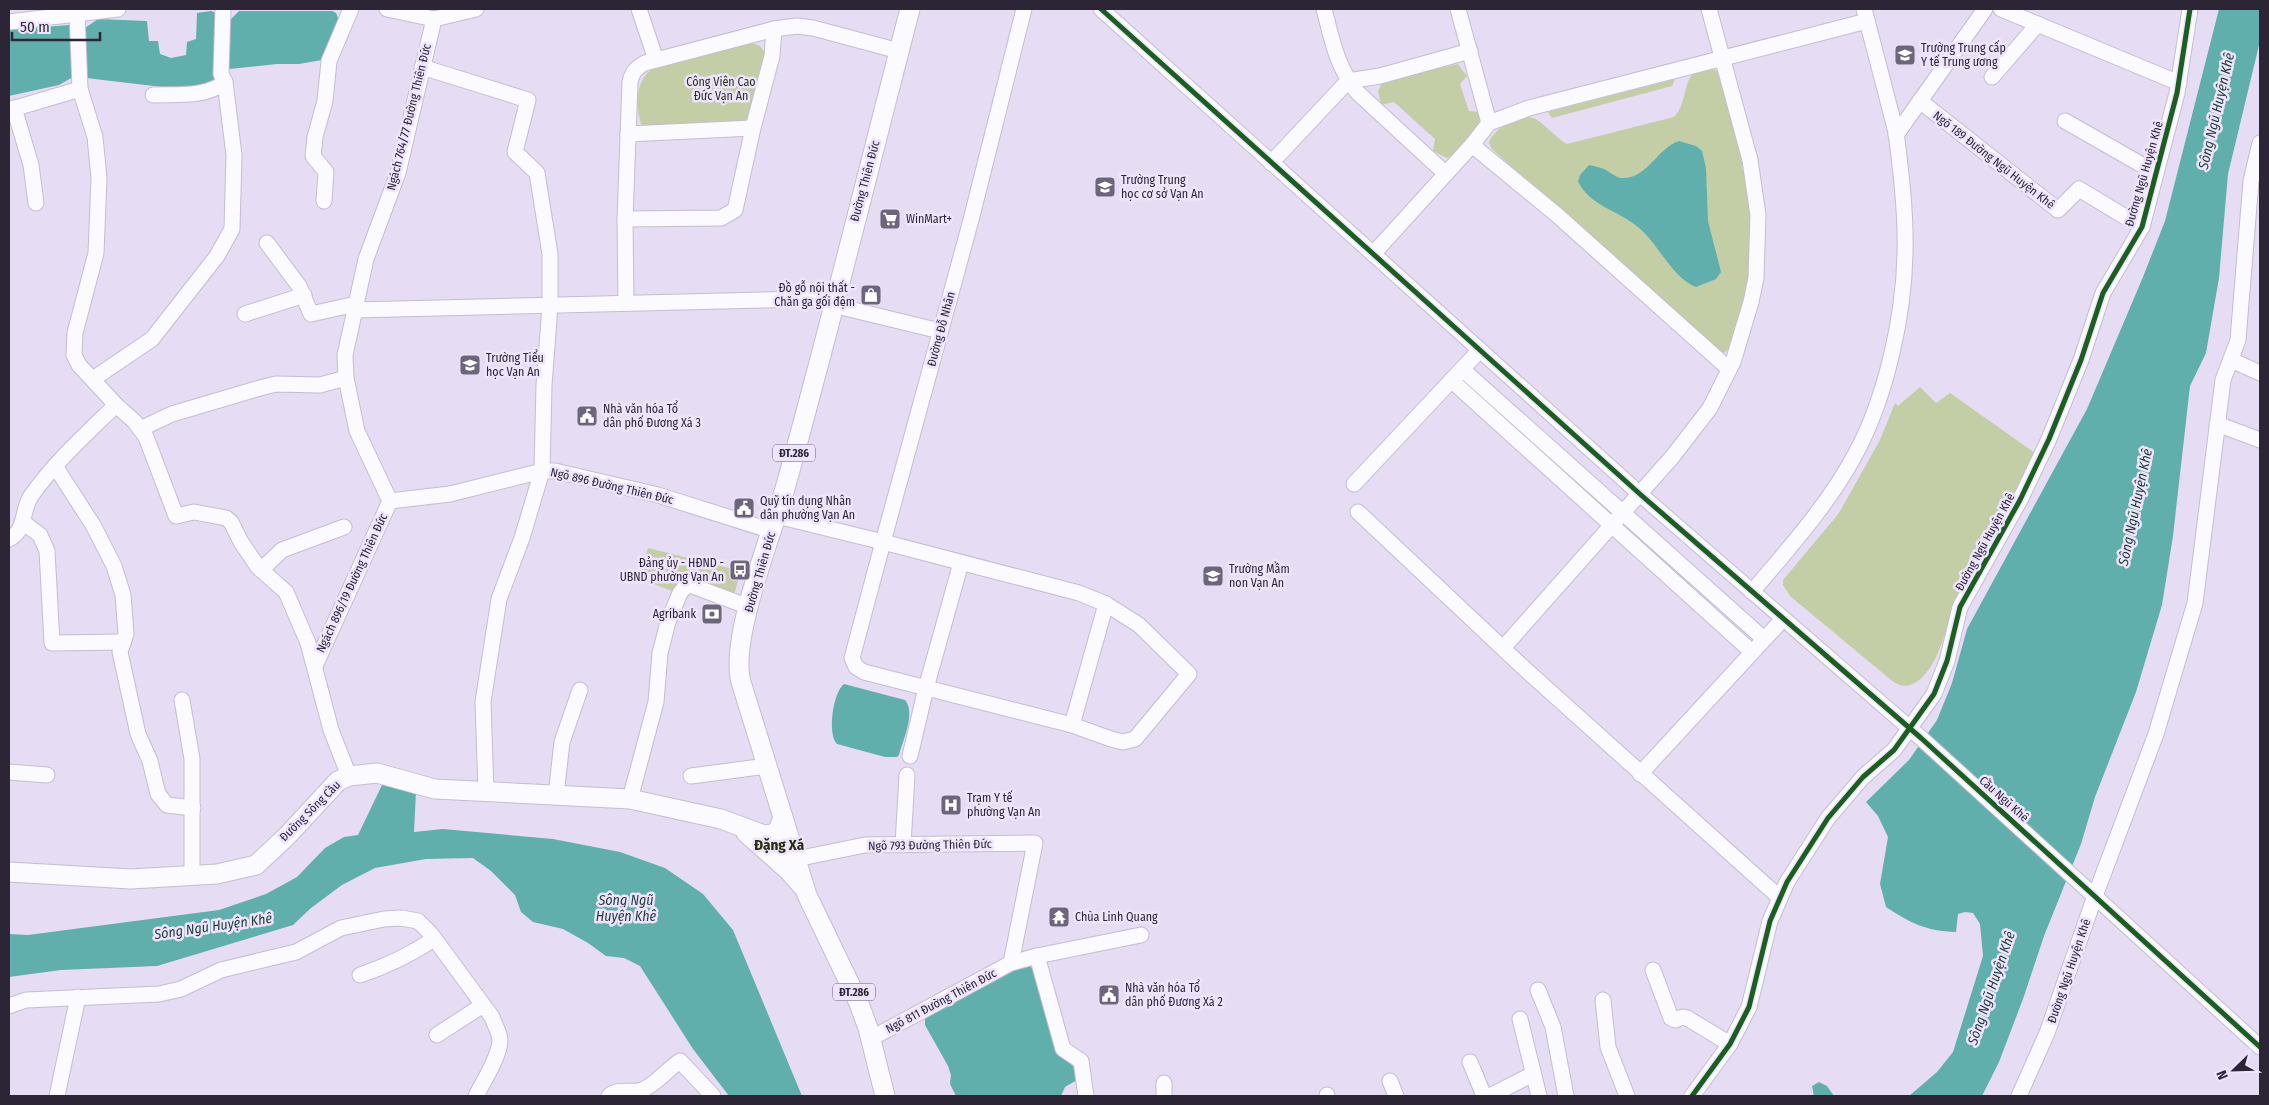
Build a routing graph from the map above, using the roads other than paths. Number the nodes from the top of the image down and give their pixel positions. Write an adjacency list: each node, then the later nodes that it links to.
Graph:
1 (118, 9): 17 (street)
2 (223, 9): 30 (street)
3 (351, 9): 46 (street)
4 (387, 9): 16 (street)
5 (476, 9): 19 (street)
6 (639, 9): 25 (street)
7 (910, 9): 23 (main road, Đường Thiên Đức / ĐT.286)
8 (1024, 9): 58 (street, Đường Đỗ Nhân)
9 (1101, 9): 43 (street, Cầu Ngũ Khê)
10 (1324, 9): 29 (street)
11 (1458, 9): 24 (street)
12 (1709, 9): 26 (street)
13 (1985, 9): 34 (street)
14 (2002, 9): 21 (street)
15 (2190, 9): 31 (street, Đường Ngũ Huyện Khê)
16 (410, 11): 19 (street)
17 (77, 12): 20 (street); 32 (street)
18 (1865, 15): 26 (street); 40 (street)
19 (434, 19): 27 (street, Ngách 764/77 Đường Thiên Đức)
20 (9, 22)
21 (2038, 24): 28 (street); 31 (street)
22 (774, 29): 23 (street); 25 (street); 38 (street)
23 (900, 51): 56 (main road, Đường Thiên Đức / ĐT.286)
24 (1470, 51): 29 (street); 37 (street)
25 (656, 60): 39 (street)
26 (1723, 60): 37 (street); 62 (street)
27 (422, 67): 54 (street); 55 (street, Ngách 764/77 Đường Thiên Đức)
28 (1992, 77)
29 (1348, 81): 43 (street); 45 (street)
30 (224, 82): 33 (street); 65 (street)
31 (2179, 83): 44 (street, Đường Ngũ Huyện Khê)
32 (80, 89): 35 (street); 65 (street)
33 (153, 94)
34 (1920, 101): 40 (street); 49 (street, Ngõ 189 Đường Ngũ Huyện Khê)
35 (12, 109): 47 (street)
36 (2065, 121): 44 (street)
37 (1489, 123): 42 (street)
38 (753, 128): 39 (street); 48 (street)
39 (628, 134): 48 (street)
40 (1896, 135): 86 (street)
41 (2260, 143): 60 (street, Đường Ngũ Huyện Khê)
42 (1472, 144): 45 (street); 62 (street)
43 (1271, 163): 51 (street, Cầu Ngũ Khê)
44 (2156, 173): 49 (street, Đường Ngũ Huyện Khê)
45 (1446, 174): 51 (street)
46 (324, 201)
47 (36, 203)
48 (625, 219): 53 (street)
49 (2142, 227): 99 (street, Đường Ngũ Huyện Khê)
50 (267, 243): 52 (street)
51 (1373, 254): 59 (street, Cầu Ngũ Khê)
52 (304, 295): 55 (street); 57 (street)
53 (626, 303): 54 (street); 56 (street)
54 (550, 306): 55 (street); 72 (street)
55 (355, 307): 64 (street, Ngách 764/77 Đường Thiên Đức)
56 (834, 307): 58 (street); 79 (main road, Đường Thiên Đức / ĐT.286)
57 (245, 314)
58 (940, 332): 83 (street, Đường Đỗ Nhân)
59 (1479, 351): 61 (street); 74 (street, Cầu Ngũ Khê)
60 (2230, 360): 63 (street); 68 (street, Đường Ngũ Huyện Khê)
61 (1462, 369): 66 (street); 77 (street)
62 (1729, 369): 74 (street)
63 (2260, 373)
64 (346, 378): 69 (street); 75 (street, Ngách 764/77 Đường Thiên Đức)
65 (94, 379): 67 (street)
66 (1451, 380): 73 (street); 80 (street)
67 (116, 405): 69 (street); 71 (street)
68 (2218, 424): 70 (street); 120 (street, Đường Ngũ Huyện Khê)
69 (140, 429): 85 (street)
70 (2260, 440)
71 (55, 466): 78 (street); 91 (street)
72 (542, 471): 75 (street, Ngõ 896 Đường Thiên Đức); 79 (street, Ngõ 896 Đường Thiên Đức); 108 (street)
73 (1354, 484)
74 (1641, 494): 77 (street); 86 (street, Cầu Ngũ Khê)
75 (390, 501): 94 (street, Ngách 896/19 Đường Thiên Đức)
76 (1358, 512): 92 (street)
77 (1624, 513): 80 (street); 90 (street)
78 (24, 522): 82 (street); 91 (street)
79 (774, 524): 83 (street); 88 (main road, Đường Thiên Đức / ĐT.286)
80 (1612, 526): 92 (street); 93 (street)
81 (344, 527): 85 (street)
82 (9, 539)
83 (884, 542): 84 (street); 95 (street, Đường Đỗ Nhân)
84 (961, 563): 87 (street); 95 (street)
85 (261, 570): 94 (street)
86 (1752, 592): 89 (street, Cầu Ngũ Khê)
87 (1106, 604): 98 (street); 98 (street)
88 (749, 607): 101 (main road, Đường Thiên Đức / ĐT.286); 110 (street)
89 (1783, 619): 90 (street); 99 (street, Cầu Ngũ Khê)
90 (1764, 639): 93 (street)
91 (123, 642): 111 (street)
92 (1503, 648): 103 (street)
93 (1752, 652): 103 (street)
94 (314, 666): 106 (street)
95 (926, 688): 98 (street); 100 (street)
96 (580, 690): 109 (street)
97 (182, 700): 111 (street)
98 (1072, 724)
99 (1915, 734): 120 (street, Cầu Ngũ Khê); 121 (street, Đường Ngũ Huyện Khê)
100 (910, 756)
101 (767, 766): 107 (street); 112 (main road, Đường Thiên Đức / ĐT.286)
102 (9, 772): 105 (street)
103 (1640, 774): 121 (street)
104 (907, 775): 115 (street)
105 (47, 776)
106 (349, 776): 108 (main road, Đường Sông Cầu); 118 (main road, Đường Sông Cầu)
107 (691, 776)
108 (486, 791): 109 (main road, Đường Sông Cầu)
109 (556, 795): 110 (main road, Đường Sông Cầu)
110 (630, 799): 113 (main road, Đường Sông Cầu)
111 (193, 808): 118 (street)
112 (783, 817): 113 (main road, Đường Sông Cầu); 116 (main road, Đường Thiên Đức / ĐT.286)
113 (735, 824): 119 (main road, Đường Sông Cầu)
114 (1035, 843): 115 (street, Ngõ 793 Đường Thiên Đức); 125 (street, Ngõ 811 Đường Thiên Đức)
115 (903, 845): 116 (street, Ngõ 793 Đường Thiên Đức)
116 (796, 859): 119 (main road, Đường Thiên Đức / ĐT.286)
117 (9, 872): 118 (main road, Đường Sông Cầu)
118 (192, 876)
119 (807, 894): 135 (main road, Đường Thiên Đức / ĐT.286)
120 (2095, 896): 137 (street, Cầu Ngũ Khê); 154 (street, Đường Ngũ Huyện Khê)
121 (1780, 898): 136 (street, Đường Ngũ Huyện Khê)
122 (1141, 935): 124 (street, Ngõ 811 Đường Thiên Đức)
123 (434, 939): 127 (street); 129 (street); 131 (street)
124 (1037, 956): 125 (street, Ngõ 811 Đường Thiên Đức); 146 (street)
125 (1011, 963): 135 (street, Ngõ 811 Đường Thiên Đức)
126 (1653, 970): 136 (street)
127 (360, 976)
128 (1538, 990): 151 (street)
129 (78, 997): 132 (street); 141 (street)
130 (1603, 1000): 152 (street)
131 (483, 1005): 134 (street); 142 (street)
132 (9, 1006)
133 (1520, 1019): 139 (street)
134 (437, 1035)
135 (870, 1039): 145 (main road, Đường Thiên Đức / ĐT.286)
136 (1730, 1044): 153 (street, Đường Ngũ Huyện Khê)
137 (2260, 1047)
138 (1470, 1062): 148 (street)
139 (1533, 1074): 149 (street); 150 (street)
140 (1390, 1081): 147 (street)
141 (56, 1096)
142 (476, 1096)
143 (609, 1096): 144 (street)
144 (713, 1096)
145 (885, 1096)
146 (1086, 1096)
147 (1396, 1096)
148 (1484, 1096)
149 (1490, 1096)
150 (1539, 1096)
151 (1566, 1096)
152 (1627, 1096)
153 (1692, 1096)
154 (2019, 1096)

